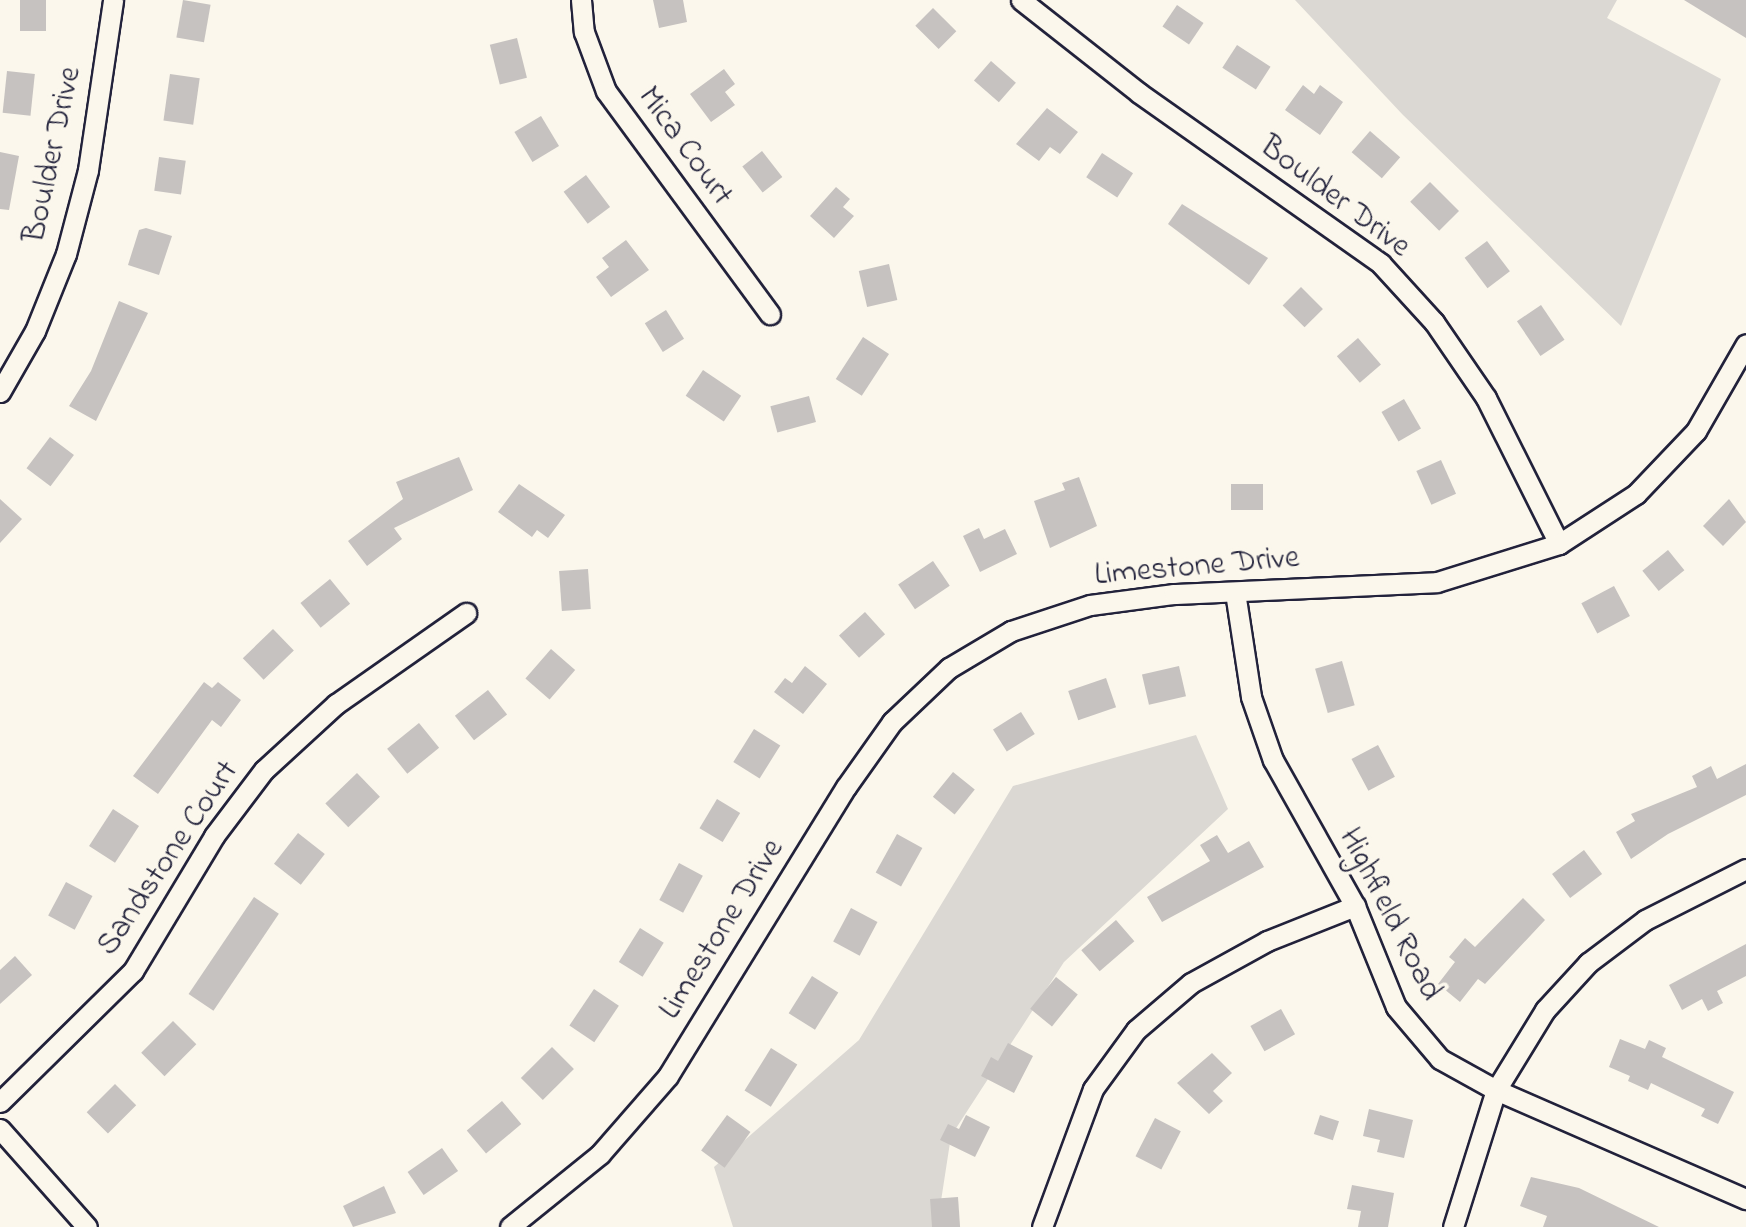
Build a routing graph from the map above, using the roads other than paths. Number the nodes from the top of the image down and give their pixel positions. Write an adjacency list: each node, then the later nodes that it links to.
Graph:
1 (113, 0): 6 (street, Boulder Drive)
2 (581, 0): 4 (street, Mica Court)
3 (1021, 0): 7 (street, Boulder Drive)
4 (769, 314)
5 (1746, 344): 7 (street, Limestone Drive)
6 (0, 392)
7 (1559, 544): 8 (street, Limestone Drive)
8 (1235, 592): 11 (street, Highfield Road); 16 (street, Limestone Drive)
9 (466, 613): 13 (street, Sandstone Court)
10 (1746, 869): 12 (street)
11 (1355, 906): 12 (street, Highfield Road); 18 (street)
12 (1496, 1090): 15 (street, Highfield Road); 19 (street)
13 (0, 1102)
14 (0, 1129): 17 (street)
15 (1746, 1199)
16 (523, 1224)
17 (87, 1227)
18 (1042, 1227)
19 (1453, 1227)

